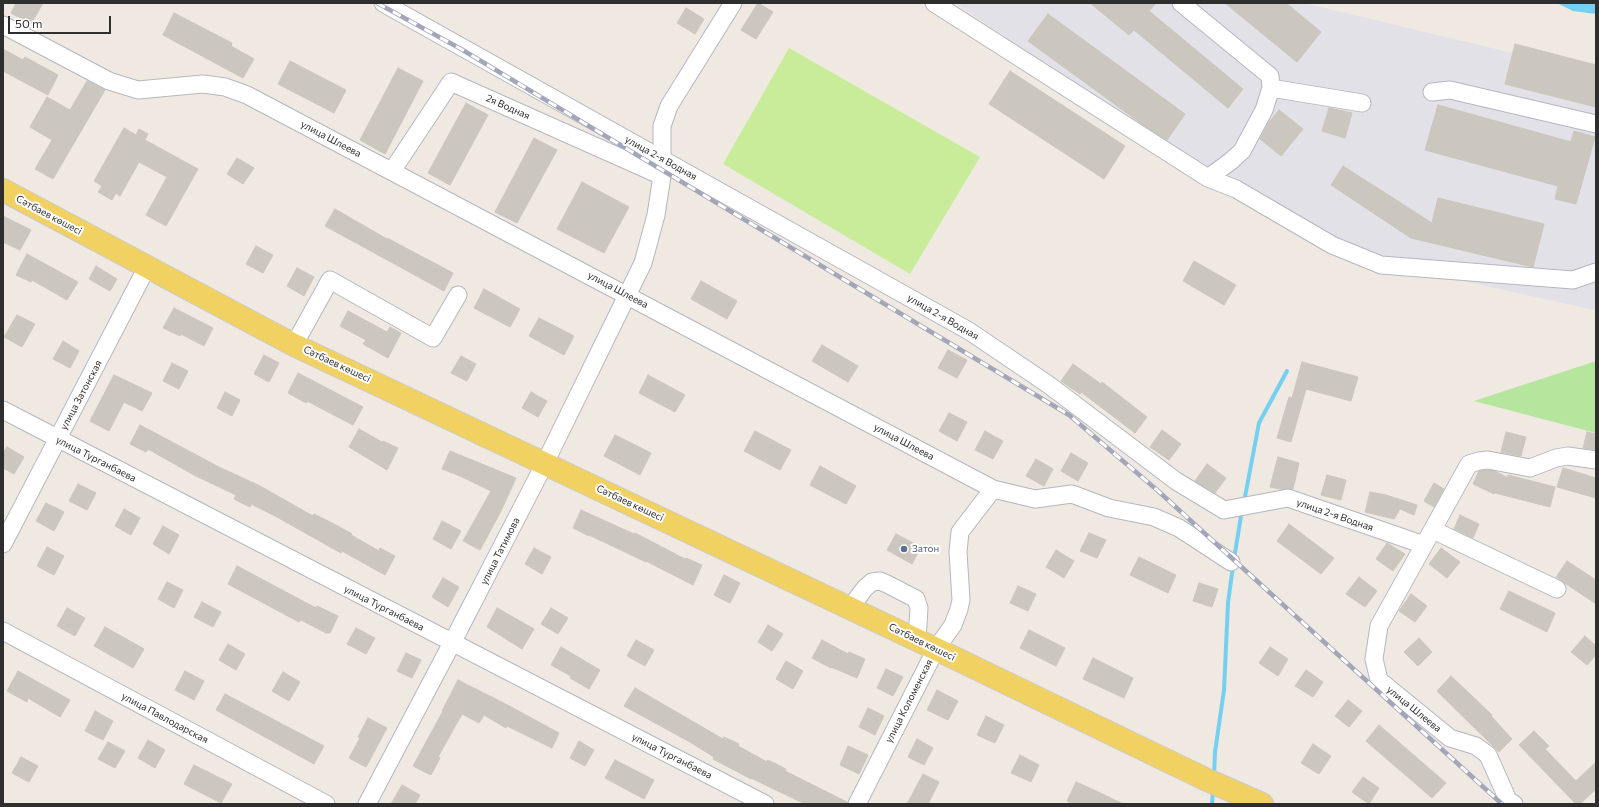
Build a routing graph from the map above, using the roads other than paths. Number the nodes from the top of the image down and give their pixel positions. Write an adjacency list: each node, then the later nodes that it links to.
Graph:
1 (383, 3): 10 (street, улица 2-я Водная)
2 (733, 3): 10 (street, улица Татимова)
3 (934, 3): 13 (street)
4 (1181, 3): 6 (street)
5 (3, 25): 11 (street, улица Шлеева)
6 (1270, 88): 8 (street); 13 (street)
7 (1432, 92): 9 (street)
8 (1362, 103)
9 (1596, 124)
10 (662, 159): 12 (street, улица Татимова); 27 (street, улица 2-я Водная)
11 (392, 171): 12 (street, 2я Водная); 18 (street, улица Шлеева)
12 (662, 176): 18 (street, улица Татимова)
13 (1208, 178): 16 (street)
14 (3, 190): 15 (main road, Сәтбаев көшесі)
15 (147, 267): 19 (main road, Сәтбаев көшесі); 21 (street, улица Затонская)
16 (1596, 272)
17 (458, 295): 19 (street)
18 (627, 295): 23 (street, улица Татимова); 24 (street, улица Шлеева)
19 (294, 345): 23 (main road, Сәтбаев көшесі)
20 (3, 410): 21 (street, улица Турганбаева)
21 (58, 439): 26 (street, улица Затонская); 32 (street, улица Турганбаева)
22 (1596, 460): 25 (street)
23 (545, 463): 30 (main road, Сәтбаев көшесі); 32 (street, улица Татимова)
24 (993, 489): 28 (street, улица Шлеева); 33 (street, улица Коломенская)
25 (1432, 530): 27 (street); 29 (street)
26 (3, 544)
27 (1424, 545): 39 (street, улица Шлеева)
28 (1231, 562)
29 (1557, 588)
30 (850, 608): 33 (main road, Сәтбаев көшесі); 33 (street)
31 (3, 631): 35 (street, улица Павлодарская)
32 (452, 643): 36 (street, улица Татимова); 37 (street, улица Турганбаева)
33 (926, 644): 34 (main road, Сәтбаев көшесі); 38 (street, улица Коломенская)
34 (1252, 800)
35 (326, 804)
36 (367, 804)
37 (765, 804)
38 (857, 804)
39 (1514, 804)

